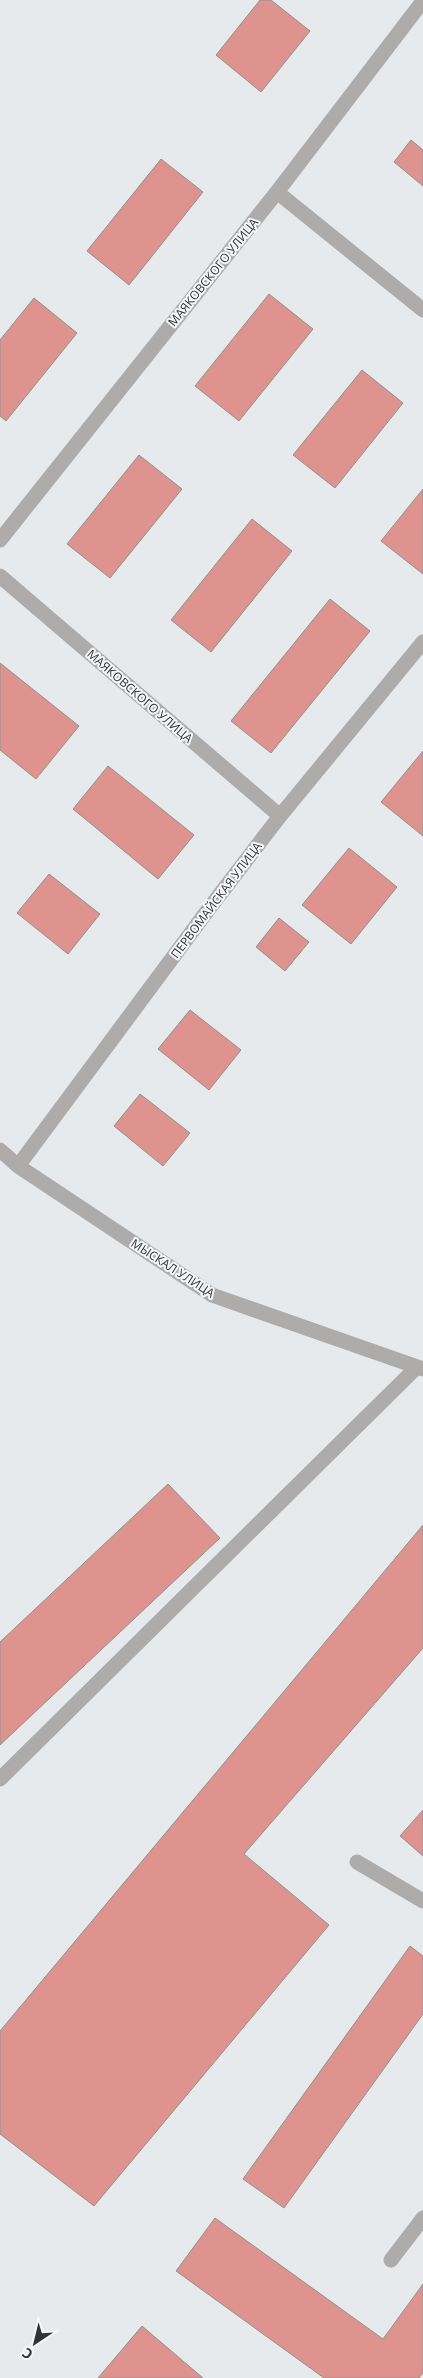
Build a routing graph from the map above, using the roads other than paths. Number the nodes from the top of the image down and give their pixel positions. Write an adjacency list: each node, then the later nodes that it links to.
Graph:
1 (423, 1): 2 (street, МАЯКОВСКОГО УЛИЦА)
2 (277, 192): 3 (street); 4 (street, МАЯКОВСКОГО УЛИЦА)
3 (423, 310)
4 (0, 540)
5 (0, 576): 7 (street, МАЯКОВСКОГО УЛИЦА)
6 (423, 642): 7 (street, ПЕРВОМАЙСКАЯ УЛИЦА)
7 (280, 816): 9 (street, ПЕРВОМАЙСКАЯ УЛИЦА)
8 (0, 1150): 9 (street, МЫСКАЛ УЛИЦА)
9 (18, 1166): 10 (street, МЫСКАЛ УЛИЦА)
10 (420, 1368): 11 (street)
11 (0, 1779)
12 (357, 1862): 13 (street)
13 (423, 1901)
14 (423, 2218): 15 (street)
15 (391, 2260)

